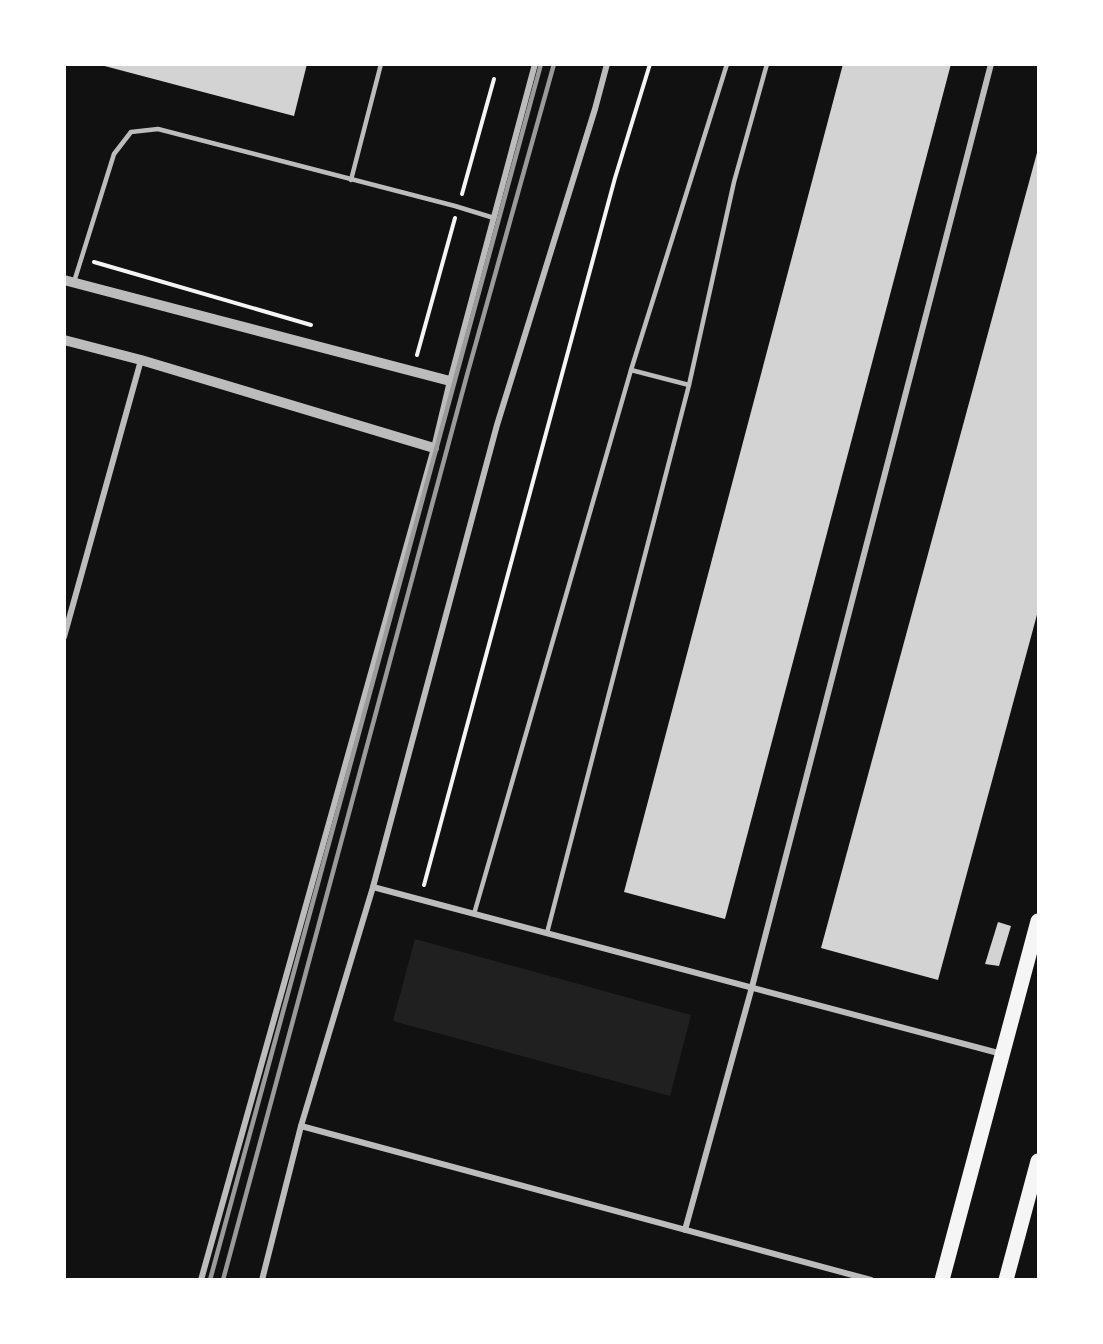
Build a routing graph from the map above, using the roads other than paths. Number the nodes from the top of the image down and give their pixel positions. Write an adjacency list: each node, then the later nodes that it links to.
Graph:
1 (381, 64): 7 (lane)
2 (535, 64): 8 (street)
3 (607, 64): 17 (street)
4 (727, 64): 12 (lane)
5 (767, 64): 14 (lane)
6 (991, 64): 21 (street)
7 (351, 180): 8 (lane); 9 (lane)
8 (494, 218): 13 (street)
9 (69, 281): 13 (street)
10 (64, 340): 11 (street)
11 (141, 360): 15 (street); 16 (street)
12 (631, 370): 14 (lane); 18 (lane)
13 (450, 381): 15 (street)
14 (689, 385): 20 (lane)
15 (434, 448): 26 (street)
16 (64, 637)
17 (373, 887): 18 (street); 23 (street)
18 (474, 914): 20 (street)
19 (1038, 921): 22 (main road)
20 (547, 933): 21 (street)
21 (752, 987): 22 (street); 25 (street)
22 (1004, 1054): 29 (main road)
23 (302, 1126): 25 (street); 27 (street)
24 (1038, 1161): 30 (main road)
25 (685, 1230): 28 (street)
26 (201, 1280)
27 (262, 1280)
28 (870, 1280)
29 (942, 1280)
30 (1006, 1280)

